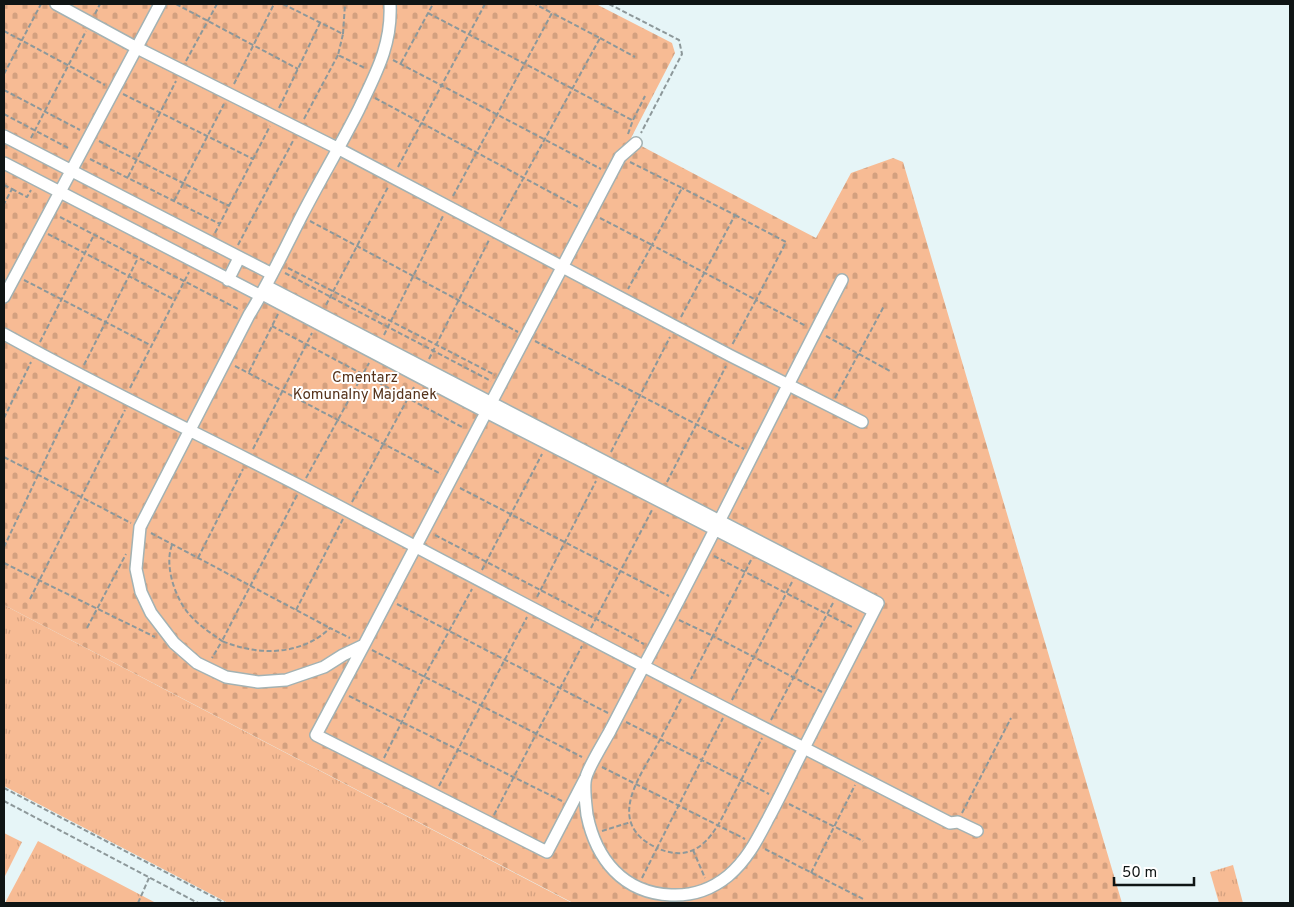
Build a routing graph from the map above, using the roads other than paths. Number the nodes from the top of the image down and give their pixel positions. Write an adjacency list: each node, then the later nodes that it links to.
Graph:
1 (56, 4): 4 (street)
2 (160, 4): 4 (street)
3 (390, 4): 7 (street)
4 (137, 48): 7 (street); 9 (street)
5 (4, 136): 9 (street)
6 (631, 141): 13 (street)
7 (339, 149): 12 (street); 13 (street)
8 (4, 163): 10 (street)
9 (71, 170): 10 (street); 11 (street)
10 (59, 192): 14 (street); 17 (street)
11 (236, 256): 12 (street); 14 (street)
12 (276, 268): 16 (street)
13 (562, 268): 20 (street); 21 (street)
14 (228, 280): 16 (street)
15 (842, 280): 20 (street)
16 (263, 292): 18 (street); 18 (street); 23 (street)
17 (4, 298)
18 (319, 319): 21 (street)
19 (4, 334): 23 (street)
20 (787, 385): 22 (street); 25 (street)
21 (489, 408): 24 (street); 24 (street); 26 (street)
22 (862, 422)
23 (190, 430): 26 (street); 28 (street)
24 (603, 466): 25 (street)
25 (717, 525): 27 (street); 27 (street); 29 (street)
26 (415, 547): 28 (street); 29 (street)
27 (874, 611): 30 (street)
28 (364, 645): 31 (street)
29 (643, 666): 30 (street); 31 (street)
30 (804, 748): 31 (street); 32 (street)
31 (586, 777)
32 (977, 832)

